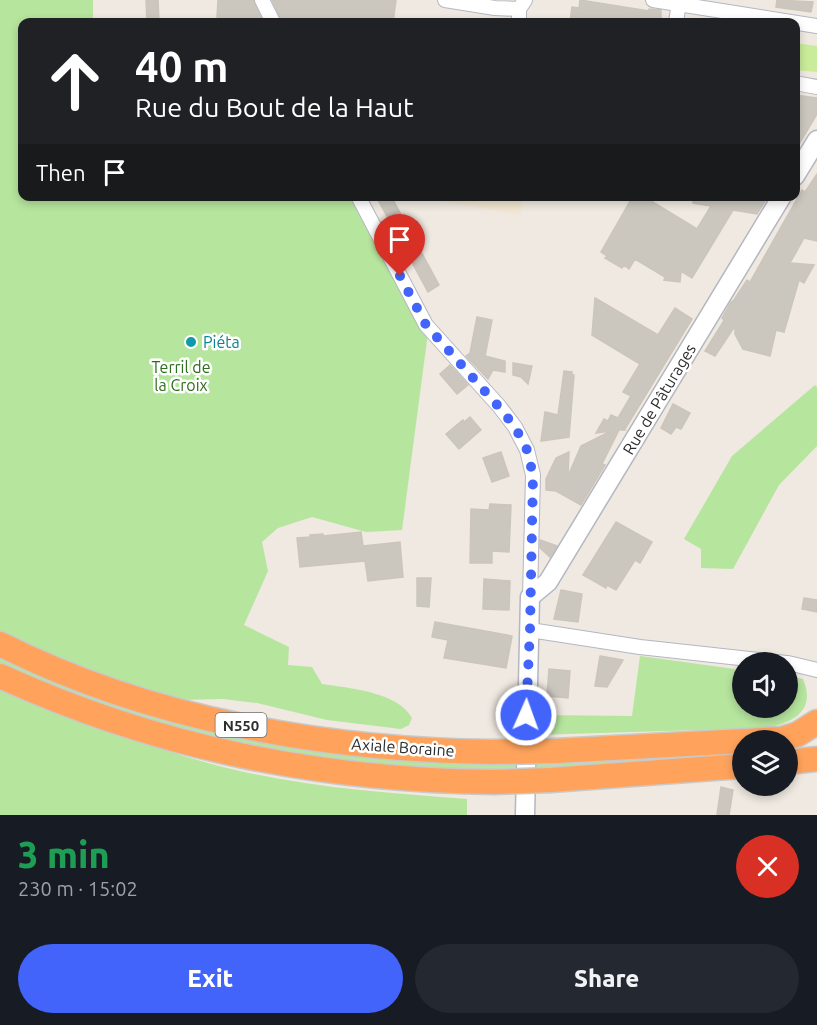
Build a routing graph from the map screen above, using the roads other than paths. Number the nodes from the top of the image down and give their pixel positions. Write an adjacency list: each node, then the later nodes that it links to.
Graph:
1 (262, 0): 6 (street)
2 (445, 0): 5 (street)
3 (653, 0): 4 (street)
4 (679, 3): 7 (street); 8 (street)
5 (521, 10)
6 (271, 18)
7 (677, 18)
8 (769, 18)
9 (800, 23): 10 (street)
10 (817, 26)
11 (800, 84): 12 (street)
12 (817, 87)
13 (817, 140): 14 (street)
14 (800, 168)
15 (361, 201): 17 (street)
16 (779, 201): 17 (street, Rue de Pâturages)
17 (530, 597): 18 (street)
18 (530, 630): 20 (street); 28 (street)
19 (0, 644): 24 (highway, Axiale Boraine / N550, bridge)
20 (732, 657)
21 (798, 667): 22 (street)
22 (815, 672)
23 (0, 676): 27 (highway, Axiale Boraine / N550, bridge)
24 (817, 722)
25 (817, 759): 26 (highway)
26 (798, 761)
27 (732, 767)
28 (525, 815)

